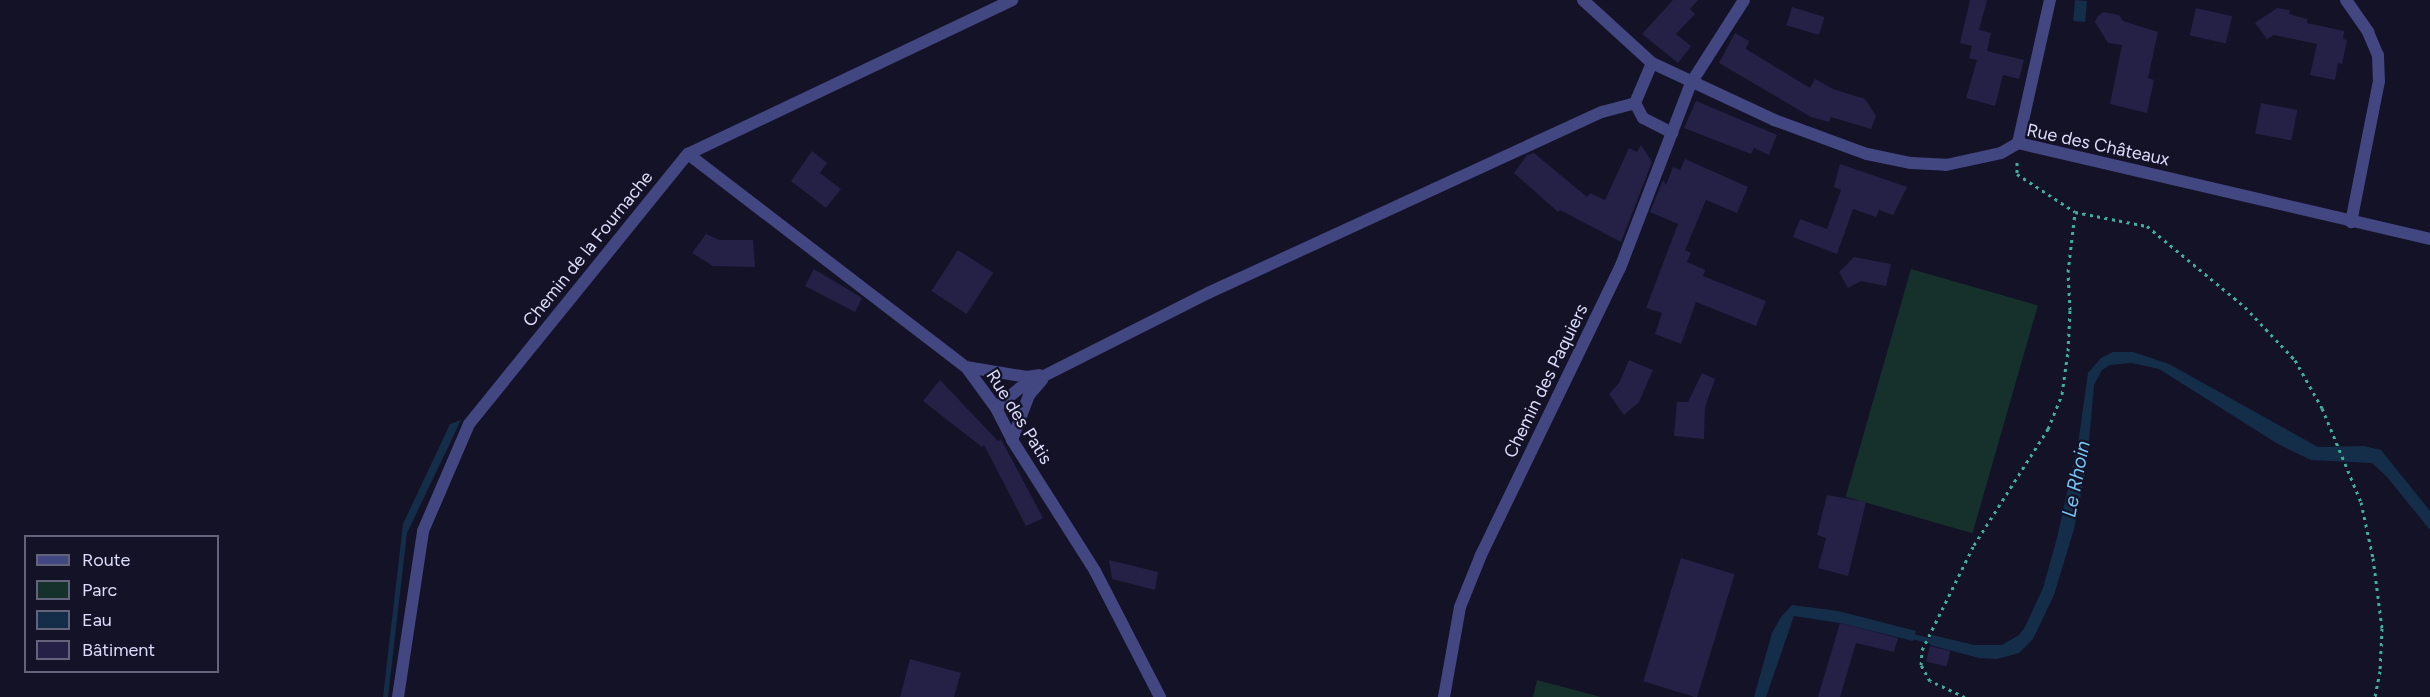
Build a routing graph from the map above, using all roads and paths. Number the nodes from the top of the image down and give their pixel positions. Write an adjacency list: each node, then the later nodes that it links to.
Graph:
1 (1012, 0): 11 (street, Chemin de la Fournache)
2 (1583, 0): 6 (street, Rue des Châteaux)
3 (1744, 0): 7 (street, Chemin des Paquiers)
4 (2050, 0): 10 (street)
5 (2346, 0): 13 (street)
6 (1652, 63): 7 (street, Rue des Châteaux); 8 (street)
7 (1691, 83): 9 (street, Chemin des Paquiers); 10 (street, Rue des Châteaux)
8 (1635, 103): 9 (street); 16 (street)
9 (1672, 133): 21 (street, Chemin des Paquiers)
10 (2018, 143): 12 (path); 13 (street, Rue des Châteaux)
11 (688, 154): 15 (street, Rue des Patis); 19 (street, Chemin de la Fournache)
12 (2075, 212): 22 (path); 23 (path)
13 (2351, 222): 14 (street, Rue des Châteaux)
14 (2430, 239)
15 (966, 367): 16 (street); 17 (street, Rue des Patis)
16 (1046, 374): 17 (street); 18 (street)
17 (996, 408): 18 (street, Rue des Patis)
18 (1012, 440): 20 (street, Rue des Patis)
19 (398, 697)
20 (1160, 697)
21 (1444, 697)
22 (1965, 697)
23 (2375, 697)

